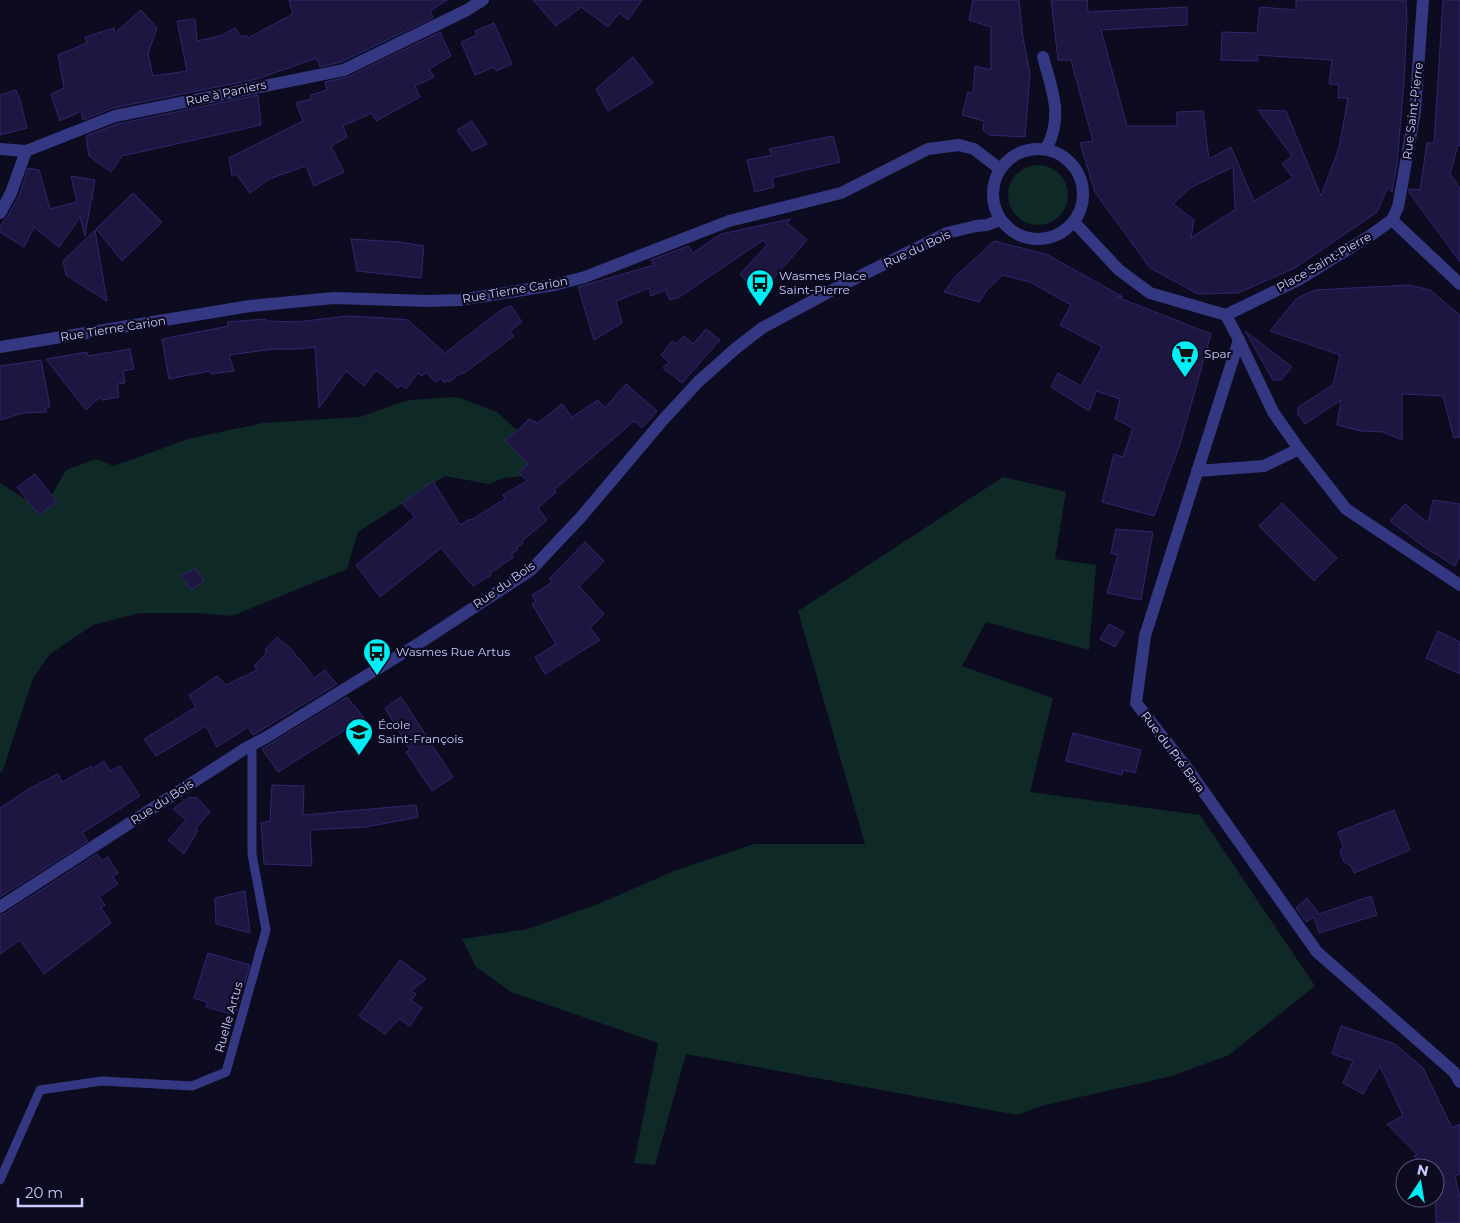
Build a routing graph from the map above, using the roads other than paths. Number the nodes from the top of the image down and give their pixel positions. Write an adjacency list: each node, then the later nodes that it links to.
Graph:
1 (482, 0): 6 (street, Rue à Paniers)
2 (1423, 0): 10 (street, Rue Saint-Pierre)
3 (1043, 57): 5 (street)
4 (0, 148): 6 (street)
5 (1046, 149): 7 (street); 11 (street)
6 (26, 151): 8 (street)
7 (1000, 169): 9 (street); 15 (street, Rue Tierne Carion)
8 (0, 213)
9 (1000, 220): 11 (street); 19 (street, Rue du Bois)
10 (1392, 220): 12 (street); 13 (street, Place Saint-Pierre)
11 (1075, 223): 13 (street)
12 (1460, 284)
13 (1226, 315): 14 (street)
14 (1239, 340): 16 (street); 17 (street, Rue du Pré Bara)
15 (0, 346)
16 (1299, 449): 17 (street); 18 (street)
17 (1197, 471): 21 (street, Rue du Pré Bara)
18 (1460, 585)
19 (252, 745): 20 (street, Rue du Bois); 22 (lane, Ruelle Artus)
20 (0, 907)
21 (1460, 1082)
22 (0, 1180)

